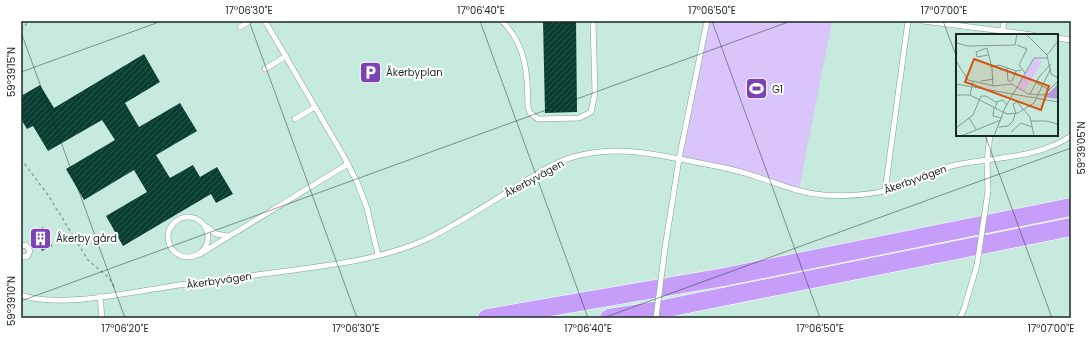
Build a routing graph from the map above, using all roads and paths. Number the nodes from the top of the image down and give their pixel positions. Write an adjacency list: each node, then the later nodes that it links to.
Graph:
1 (29, 21): 11 (path)
2 (250, 21): 10 (lane)
3 (265, 21): 16 (lane)
4 (502, 21): 5 (lane)
5 (593, 21)
6 (707, 21): 23 (lane)
7 (908, 21): 26 (lane)
8 (923, 21): 12 (lane)
9 (1004, 21): 12 (lane)
10 (240, 27)
11 (21, 30)
12 (1003, 33): 13 (lane)
13 (1018, 34)
14 (1058, 38): 15 (lane)
15 (1071, 40)
16 (286, 56): 17 (lane); 18 (lane)
17 (265, 69)
18 (315, 107): 19 (lane); 25 (lane)
19 (295, 119)
20 (990, 136): 24 (lane)
21 (1071, 136): 24 (lane, Åkerbyvägen)
22 (21, 159): 35 (path)
23 (679, 159): 26 (lane, Åkerbyvägen); 33 (lane, Åkerbyvägen); 41 (lane, bridge)
24 (987, 161): 26 (lane, Åkerbyvägen); 42 (lane, bridge)
25 (348, 164): 30 (lane); 33 (lane)
26 (885, 191)
27 (1071, 207): 39 (highway)
28 (206, 226): 30 (lane); 32 (lane); 32 (lane)
29 (1071, 228): 40 (highway)
30 (230, 236): 32 (lane)
31 (21, 246): 34 (lane)
32 (200, 254)
33 (378, 255): 35 (lane, Åkerbyvägen)
34 (21, 256)
35 (117, 294): 37 (lane, Åkerbyvägen)
36 (21, 295): 37 (lane, Åkerbyvägen)
37 (100, 296): 38 (lane)
38 (102, 318)
39 (487, 318)
40 (609, 318)
41 (656, 318)
42 (960, 318)

